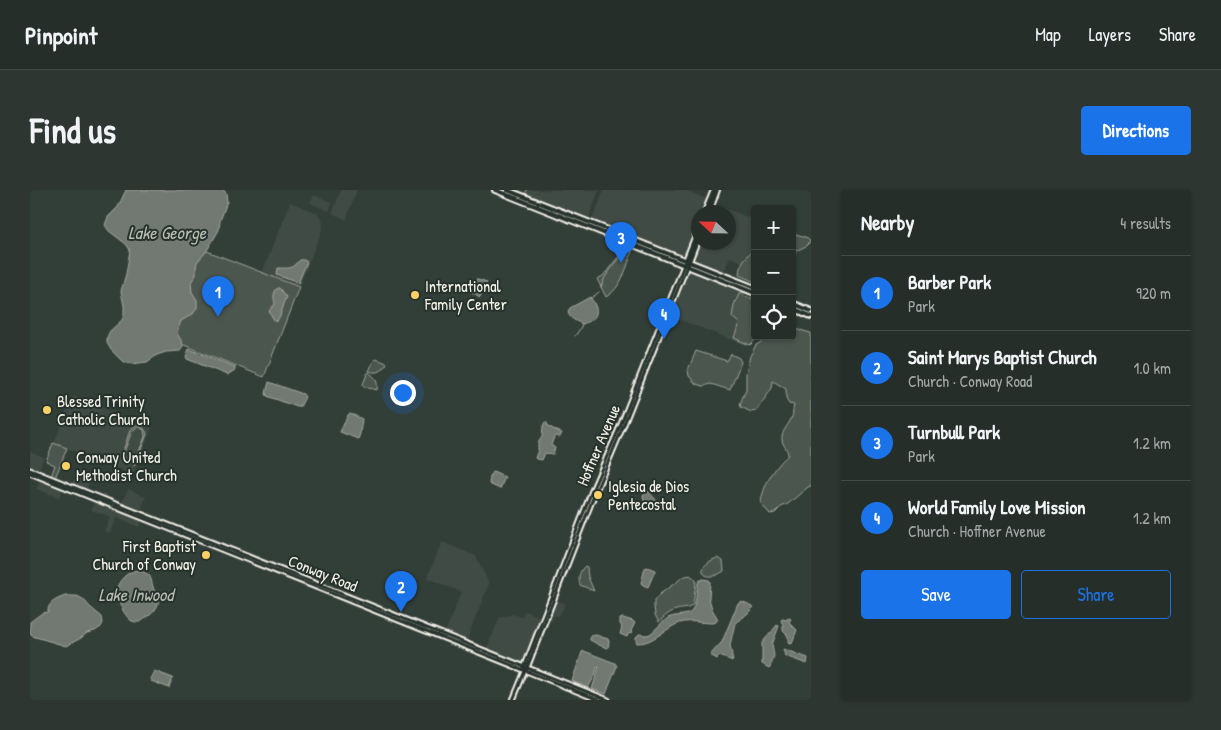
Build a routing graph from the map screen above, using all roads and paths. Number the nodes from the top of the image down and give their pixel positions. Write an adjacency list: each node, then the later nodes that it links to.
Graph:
1 (495, 190): 4 (main road)
2 (507, 190): 4 (main road)
3 (716, 190): 5 (main road)
4 (534, 203): 6 (main road); 7 (main road)
5 (710, 205)
6 (638, 242): 7 (main road); 10 (main road)
7 (629, 243): 10 (main road)
8 (691, 250): 10 (main road, Hoffner Avenue)
9 (693, 250): 10 (main road, Hoffner Avenue)
10 (687, 263): 11 (main road); 12 (main road); 19 (main road, Hoffner Avenue); 20 (main road, Hoffner Avenue)
11 (733, 280): 12 (main road); 13 (main road)
12 (724, 281): 14 (main road)
13 (751, 287)
14 (751, 291)
15 (796, 305): 17 (main road)
16 (796, 310): 18 (main road)
17 (811, 311)
18 (811, 316)
19 (659, 328): 20 (main road); 21 (main road, Hoffner Avenue)
20 (655, 346): 22 (main road, Hoffner Avenue)
21 (632, 395): 22 (main road); 23 (main road, Hoffner Avenue)
22 (630, 409): 24 (main road, Hoffner Avenue)
23 (621, 424): 24 (main road); 26 (main road, Hoffner Avenue)
24 (617, 440): 26 (main road, Hoffner Avenue)
25 (30, 472): 27 (main road, Conway Road); 28 (main road, Conway Road)
26 (596, 487): 33 (main road, Hoffner Avenue); 33 (main road, Hoffner Avenue)
27 (85, 495): 28 (main road); 29 (main road, Conway Road)
28 (95, 496): 30 (main road, Conway Road)
29 (119, 508): 30 (main road); 31 (main road, Conway Road)
30 (128, 509): 32 (main road, Conway Road)
31 (131, 513): 32 (main road); 34 (main road, Conway Road)
32 (140, 514): 35 (main road, Conway Road)
33 (574, 541): 39 (main road, Hoffner Avenue); 39 (main road, Hoffner Avenue)
34 (239, 556): 35 (main road); 37 (main road, Conway Road)
35 (247, 556): 36 (main road, Conway Road)
36 (272, 566): 37 (main road); 38 (main road, Conway Road)
37 (264, 567): 38 (main road, Conway Road)
38 (293, 576): 40 (main road, Conway Road); 40 (main road, Conway Road)
39 (549, 605): 41 (main road, Hoffner Avenue); 41 (main road, Hoffner Avenue)
40 (487, 654): 41 (main road, Conway Road); 41 (main road, Conway Road)
41 (525, 669): 42 (main road, Conway Road); 43 (main road, Conway Road); 45 (main road, Hoffner Avenue)
42 (558, 680): 43 (main road); 44 (main road, Conway Road)
43 (552, 682): 44 (main road, Conway Road)
44 (575, 689): 46 (main road, Conway Road); 47 (main road)
45 (513, 700)
46 (599, 700)
47 (608, 700)

